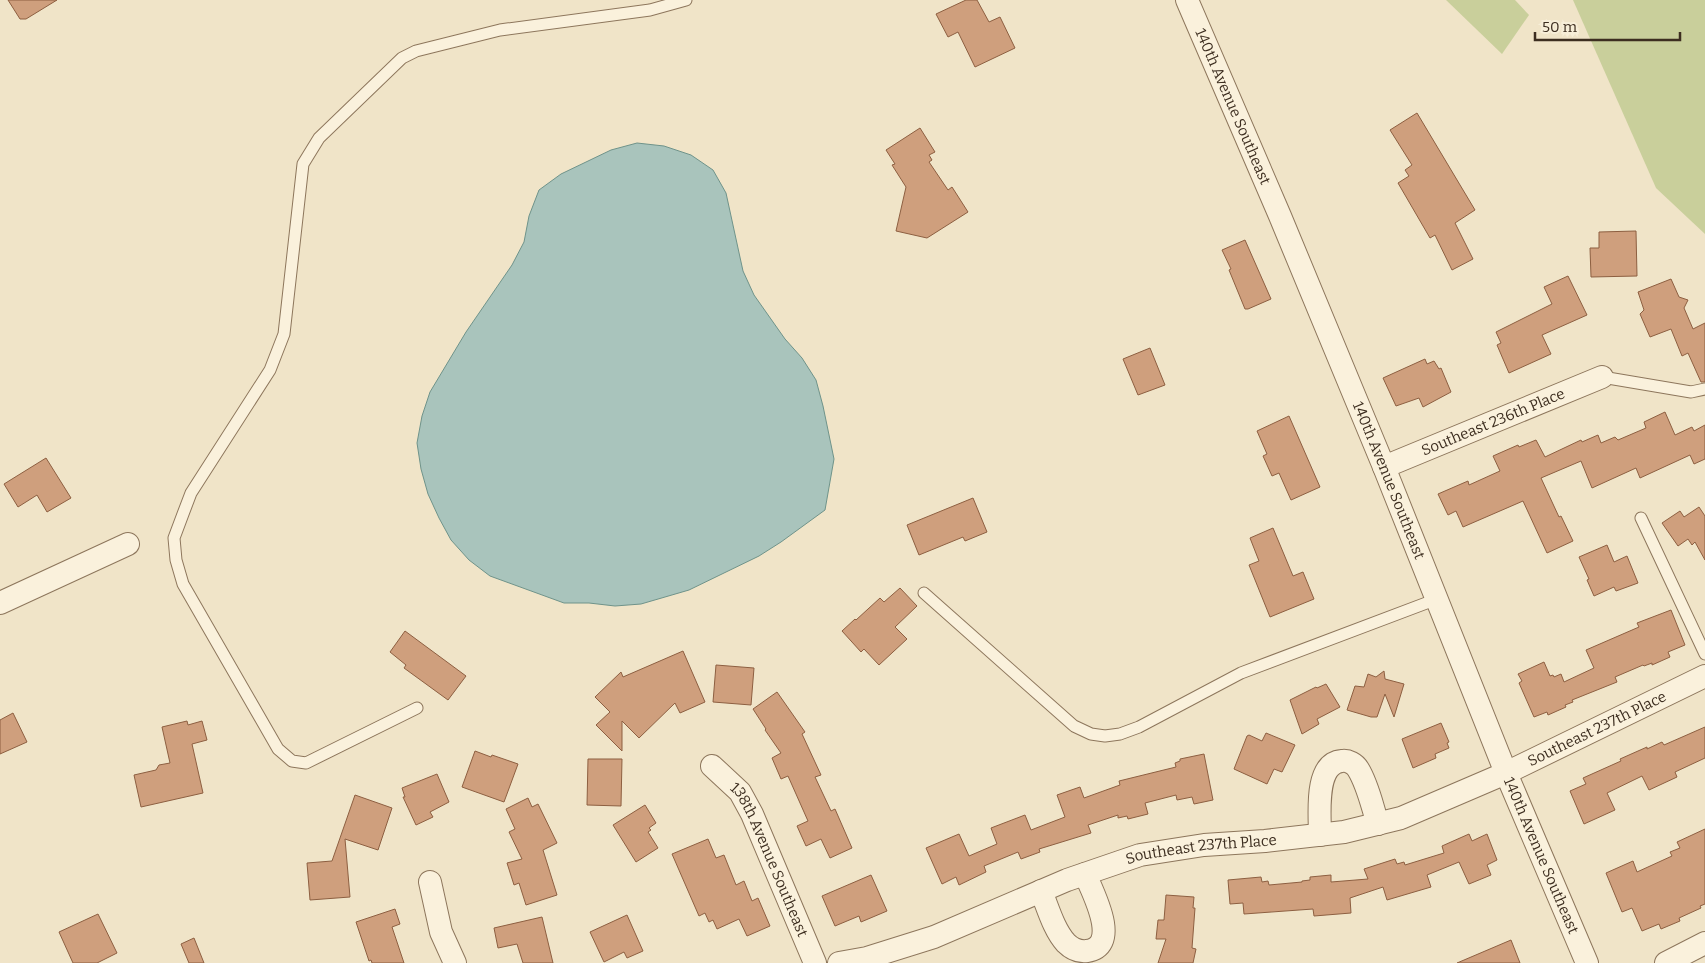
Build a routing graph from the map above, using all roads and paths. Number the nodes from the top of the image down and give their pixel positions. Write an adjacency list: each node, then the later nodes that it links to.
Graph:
1 (686, 0): 13 (lane)
2 (1187, 0): 5 (street, 140th Avenue Southeast)
3 (1602, 377): 4 (lane); 5 (street, Southeast 236th Place)
4 (1705, 389)
5 (1384, 467): 9 (street, 140th Avenue Southeast)
6 (1641, 518): 11 (lane)
7 (128, 544): 10 (street)
8 (924, 593): 9 (lane)
9 (1437, 599): 15 (street, 140th Avenue Southeast)
10 (0, 603)
11 (1705, 654)
12 (1705, 676): 15 (street, Southeast 237th Place)
13 (417, 708)
14 (712, 766): 23 (street, 138th Avenue Southeast)
15 (1506, 773): 16 (street, Southeast 237th Place); 25 (street, 140th Avenue Southeast)
16 (1378, 824): 17 (street, Southeast 237th Place); 17 (street)
17 (1320, 835): 18 (street, Southeast 237th Place)
18 (1085, 874): 20 (street, Southeast 237th Place); 20 (street)
19 (430, 882): 22 (street)
20 (1040, 891): 24 (street, Southeast 237th Place)
21 (1705, 943): 26 (street)
22 (455, 963)
23 (815, 963)
24 (839, 963)
25 (1587, 963)
26 (1666, 963)

